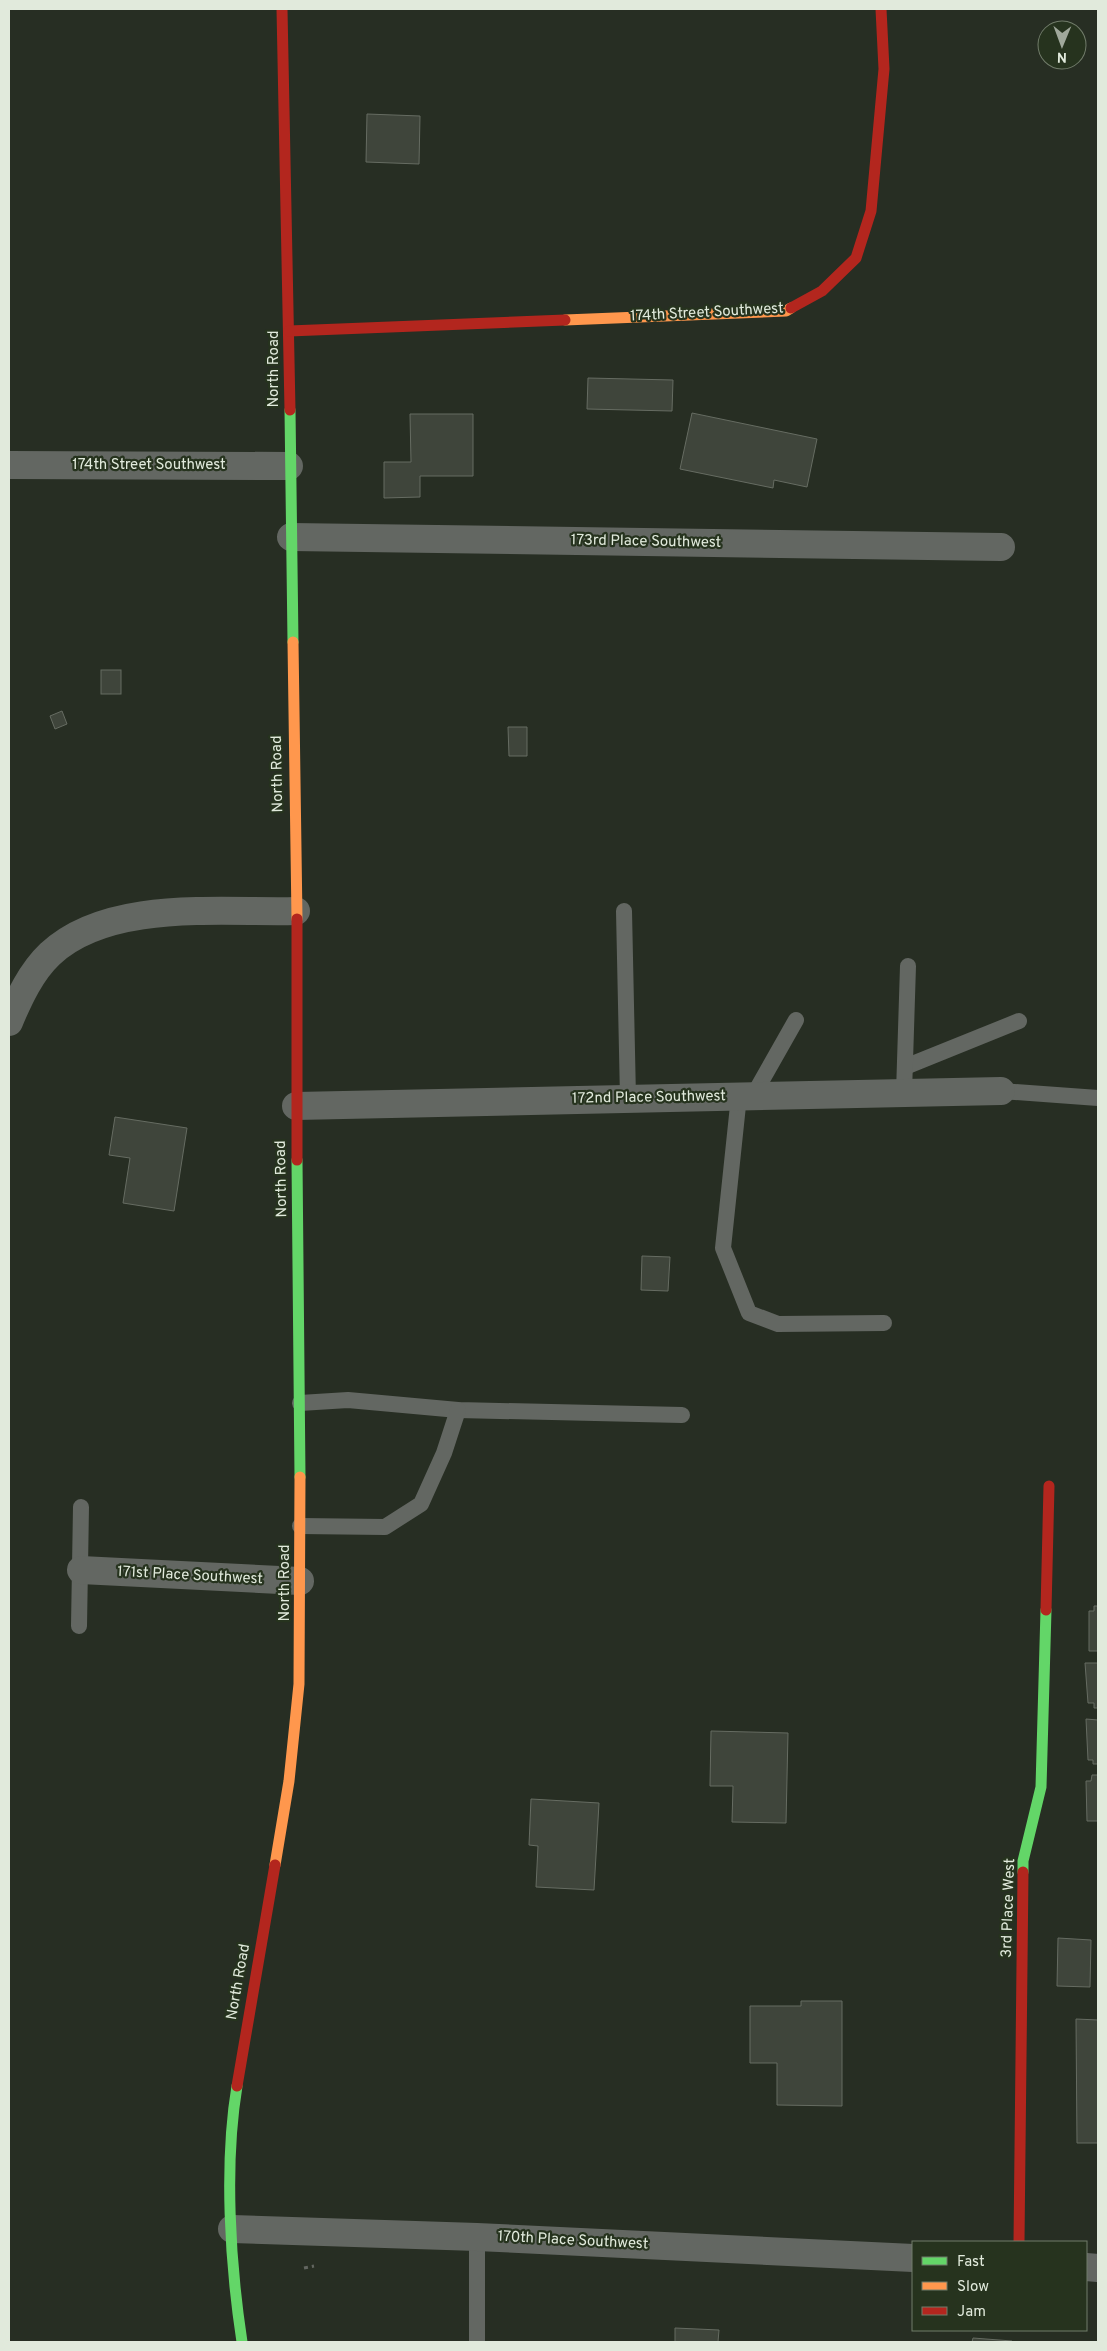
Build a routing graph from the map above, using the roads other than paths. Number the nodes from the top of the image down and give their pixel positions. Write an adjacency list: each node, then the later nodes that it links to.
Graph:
1 (282, 9): 3 (street, North Road)
2 (881, 9): 3 (street, 174th Street Southwest)
3 (289, 332): 5 (street, North Road)
4 (9, 465): 5 (street, 174th Street Southwest)
5 (289, 466): 6 (street, North Road)
6 (291, 537): 7 (street, 173rd Place Southwest); 9 (street, North Road)
7 (1001, 547)
8 (624, 910): 17 (lane)
9 (296, 911): 13 (street); 19 (street, North Road)
10 (908, 966): 14 (lane)
11 (796, 1020): 16 (lane)
12 (1019, 1021): 14 (lane)
13 (9, 1022)
14 (905, 1080): 15 (street, 172nd Place Southwest); 16 (street, 172nd Place Southwest)
15 (1001, 1091): 18 (lane)
16 (746, 1096): 17 (street, 172nd Place Southwest); 20 (lane)
17 (628, 1098): 19 (street, 172nd Place Southwest)
18 (1098, 1098)
19 (296, 1106): 21 (street, North Road)
20 (884, 1323)
21 (300, 1403): 22 (lane); 26 (street, North Road)
22 (458, 1410): 23 (lane); 26 (lane)
23 (682, 1415)
24 (1049, 1486): 32 (street, 3rd Place West)
25 (81, 1507): 27 (lane)
26 (300, 1526): 28 (street, North Road)
27 (81, 1570): 28 (street, 171st Place Southwest); 29 (lane)
28 (300, 1581): 30 (street, North Road)
29 (79, 1626)
30 (232, 2229): 31 (street, 170th Place Southwest); 34 (street, North Road)
31 (477, 2237): 33 (street, 170th Place Southwest); 35 (lane)
32 (1019, 2241)
33 (912, 2258)
34 (242, 2342)
35 (477, 2342)

